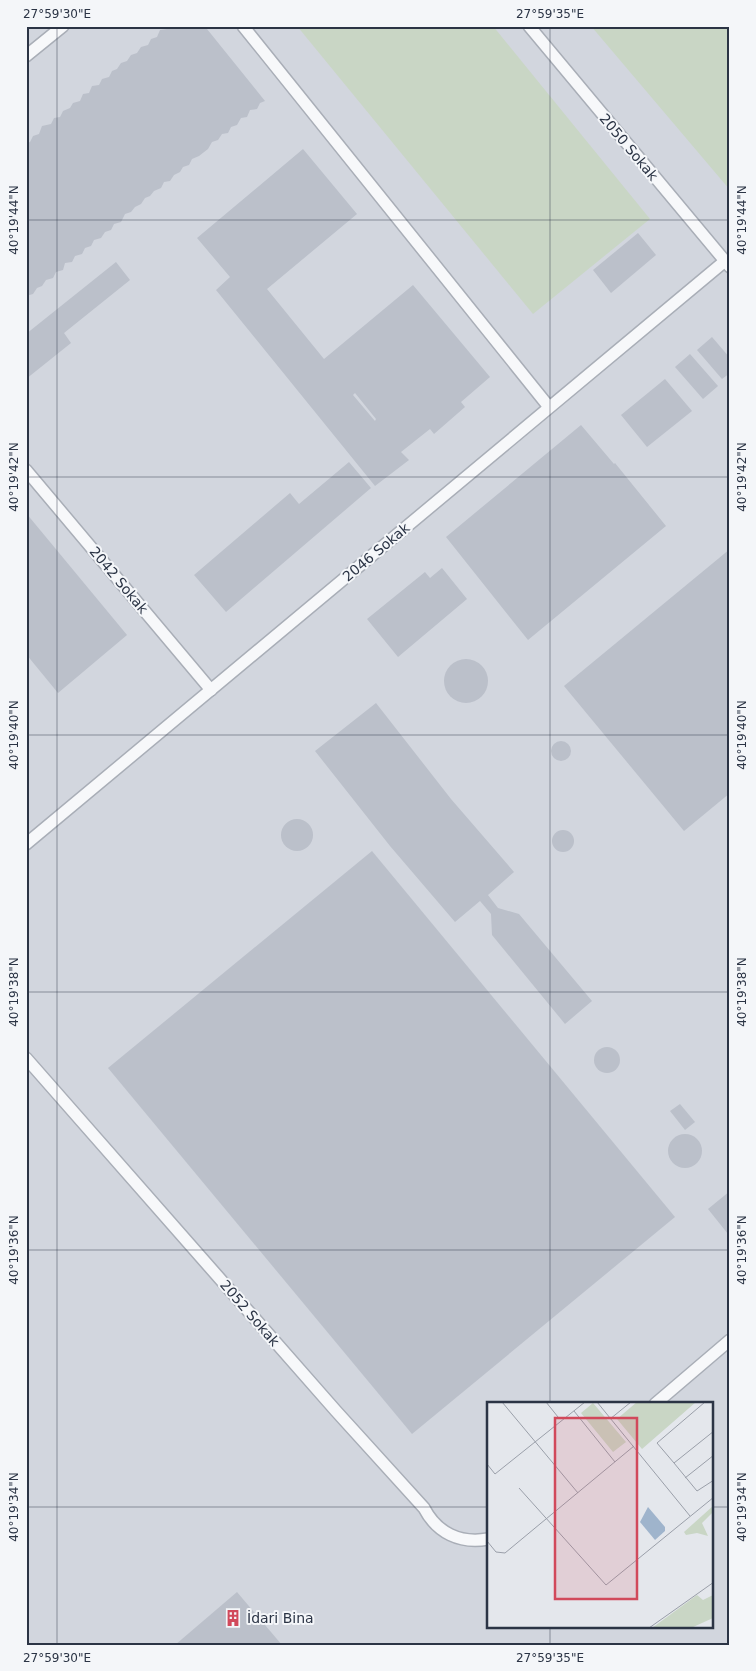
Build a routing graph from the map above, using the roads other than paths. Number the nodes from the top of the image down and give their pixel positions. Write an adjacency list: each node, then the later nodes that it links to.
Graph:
1 (62, 26): 4 (lane)
2 (243, 26): 6 (lane)
3 (529, 26): 5 (lane, 2050 Sokak)
4 (26, 56)
5 (727, 264): 6 (lane, 2046 Sokak)
6 (550, 407): 8 (lane, 2046 Sokak)
7 (26, 470): 8 (lane, 2042 Sokak)
8 (211, 690): 9 (lane, 2046 Sokak)
9 (26, 844)
10 (26, 1058): 13 (lane, 2052 Sokak)
11 (730, 1340): 12 (lane)
12 (657, 1402)
13 (487, 1539)

